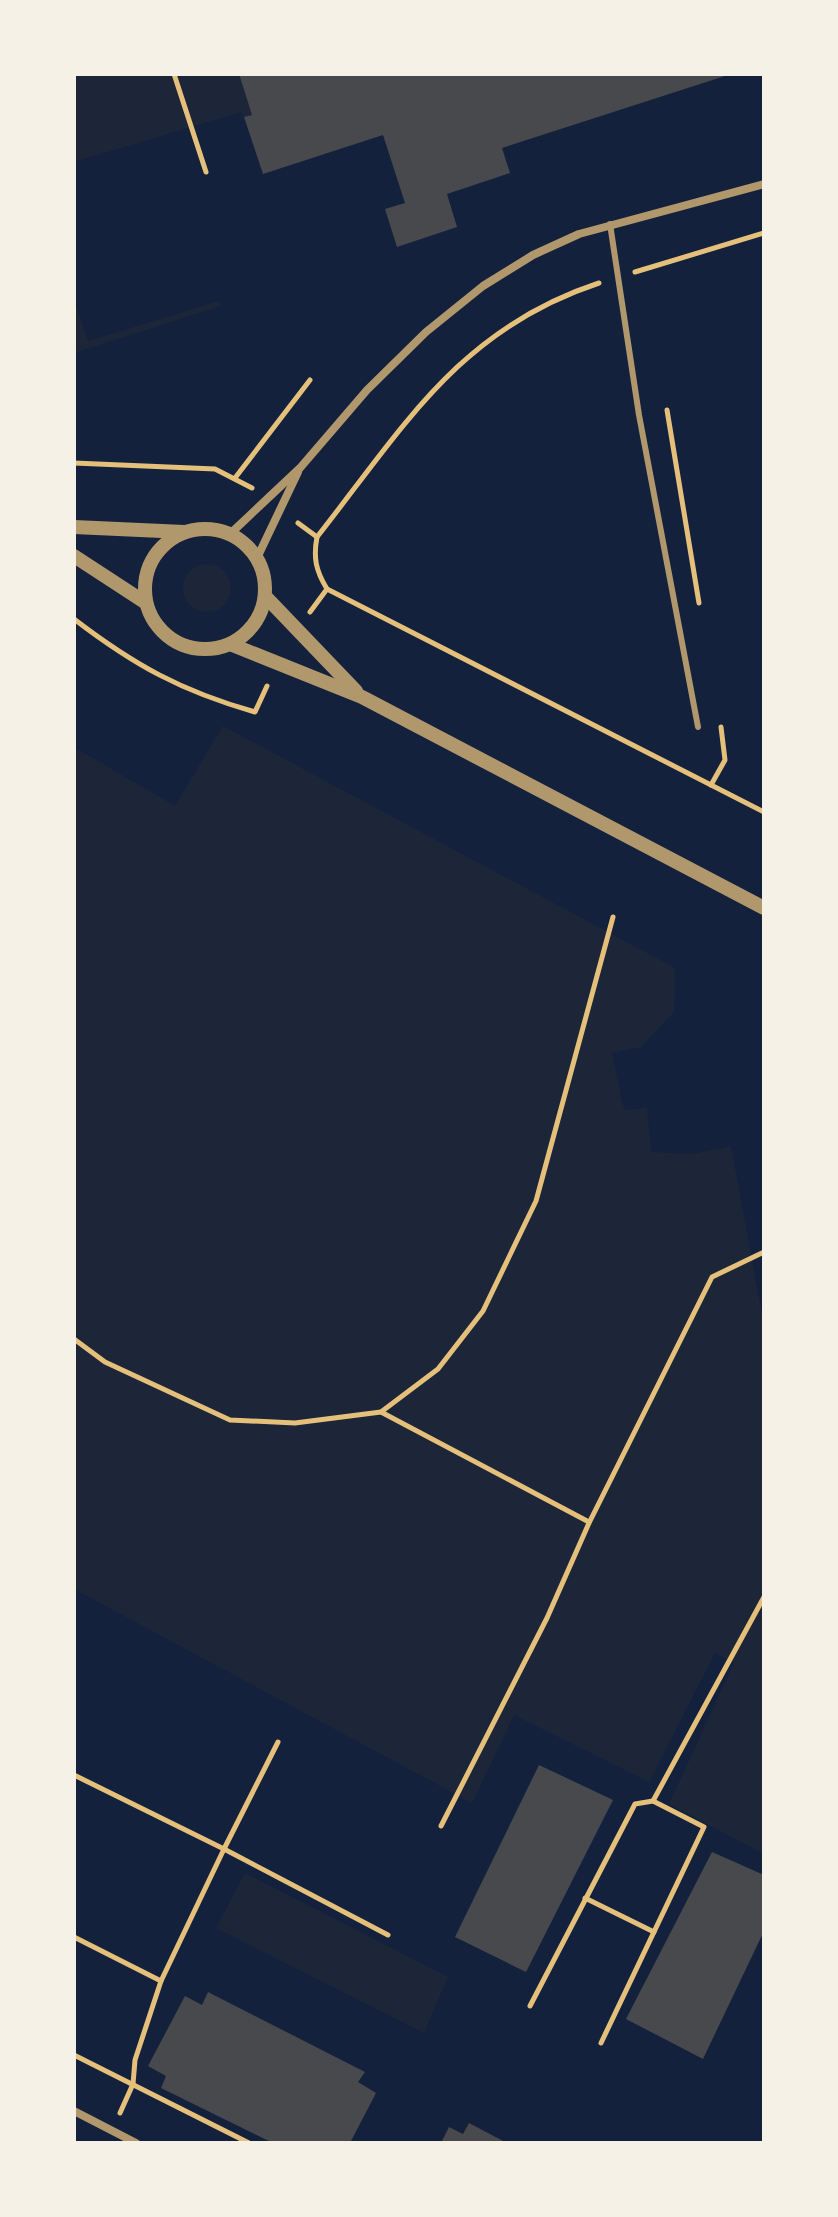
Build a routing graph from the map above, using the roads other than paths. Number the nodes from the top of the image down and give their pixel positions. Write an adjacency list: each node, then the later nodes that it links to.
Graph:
1 (764, 184): 2 (street)
2 (610, 224): 3 (street); 13 (lane)
3 (300, 468): 6 (street); 8 (street)
4 (74, 527): 5 (street)
5 (189, 532): 6 (street); 10 (street)
6 (230, 534): 8 (street)
7 (74, 556): 10 (street)
8 (257, 558): 9 (street)
9 (265, 596): 11 (street); 12 (street)
10 (146, 603): 11 (street)
11 (230, 644): 12 (street)
12 (362, 697): 14 (street)
13 (698, 727)
14 (764, 908)
15 (74, 2111): 16 (street)
16 (136, 2143)

